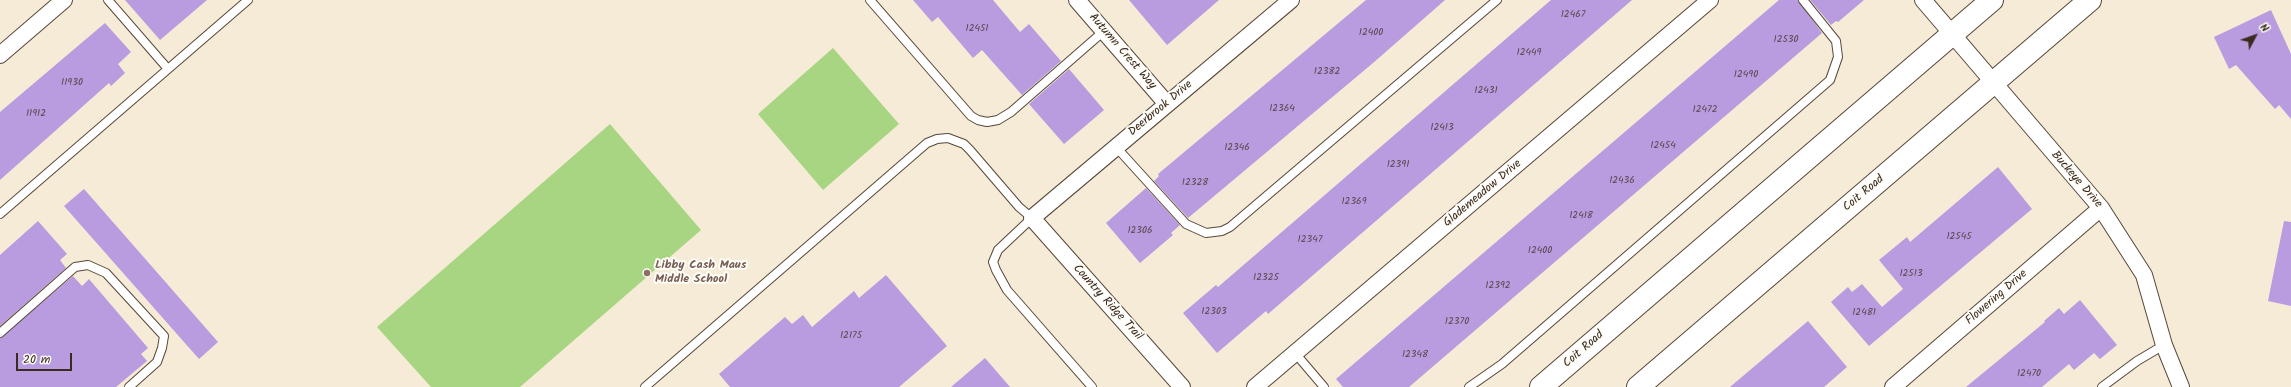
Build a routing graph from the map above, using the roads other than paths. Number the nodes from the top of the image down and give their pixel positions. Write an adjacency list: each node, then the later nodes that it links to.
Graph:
1 (64, 0): 15 (street)
2 (108, 0): 16 (lane)
3 (248, 0): 16 (lane)
4 (870, 0): 13 (lane)
5 (1077, 0): 13 (street, Autumn Crest Way)
6 (1291, 0): 18 (street, Deerbrook Drive)
7 (1497, 0): 19 (lane)
8 (1710, 0): 25 (street, Glademeadow Drive)
9 (1803, 0): 32 (lane)
10 (1923, 0): 14 (street, Buckeye Drive)
11 (1992, 0): 14 (main road, Coit Road)
12 (2090, 0): 17 (main road, Coit Road)
13 (1104, 31): 18 (street, Autumn Crest Way)
14 (1952, 34): 17 (street, Buckeye Drive); 33 (main road, Coit Road)
15 (0, 55)
16 (168, 69): 21 (lane)
17 (1993, 84): 20 (street, Buckeye Drive); 34 (main road, Coit Road)
18 (1167, 104): 19 (street, Deerbrook Drive)
19 (1116, 147): 22 (street, Deerbrook Drive)
20 (2101, 208): 24 (street, Buckeye Drive); 35 (street, Flowering Drive)
21 (0, 214)
22 (1032, 218): 27 (lane); 28 (lane); 29 (street, Country Ridge Trail)
23 (0, 333): 26 (lane)
24 (2164, 345): 36 (lane); 37 (street, Buckeye Drive)
25 (1295, 353): 30 (street, Glademeadow Drive); 31 (lane)
26 (129, 387)
27 (645, 387)
28 (1092, 387)
29 (1182, 387)
30 (1255, 387)
31 (1324, 387)
32 (1469, 387)
33 (1541, 387)
34 (1638, 387)
35 (1893, 387)
36 (2102, 387)
37 (2181, 387)

